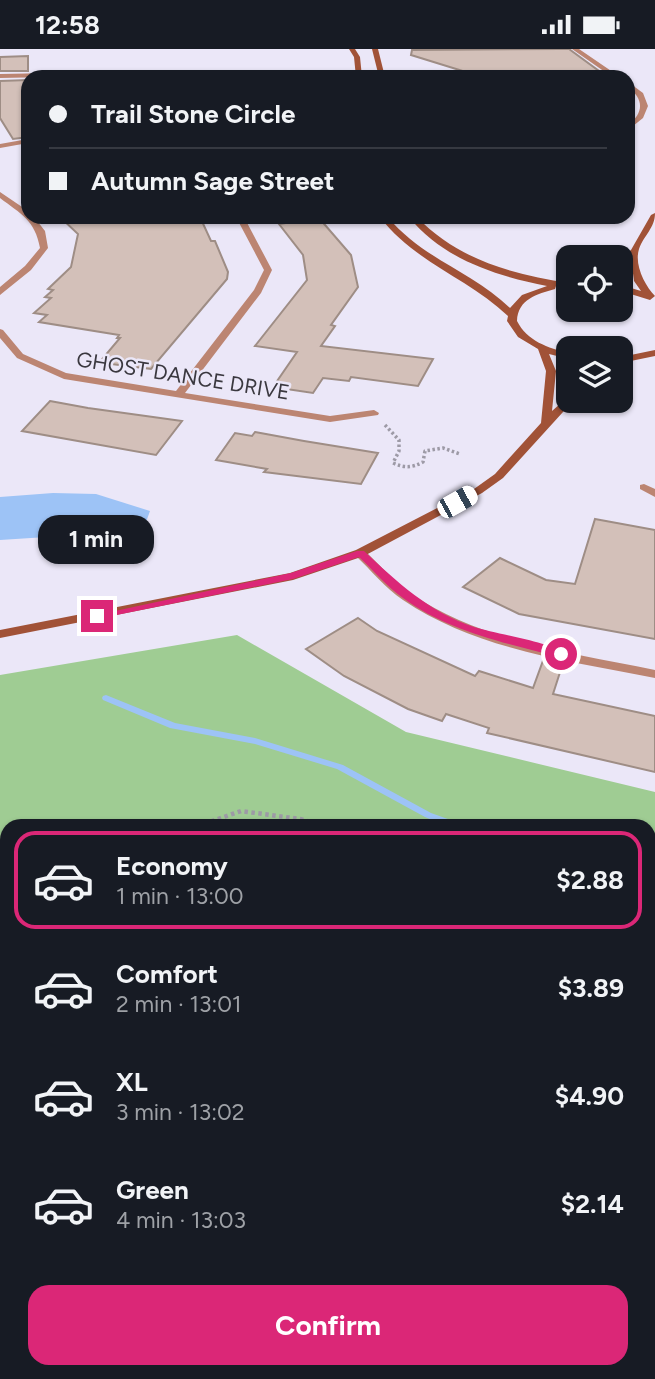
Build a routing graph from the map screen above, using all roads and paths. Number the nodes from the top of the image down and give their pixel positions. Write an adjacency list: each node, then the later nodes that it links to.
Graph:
1 (352, 49): 4 (street)
2 (375, 49): 5 (street)
3 (575, 49): 6 (street)
4 (358, 70)
5 (380, 70)
6 (607, 70)
7 (0, 76): 8 (street)
8 (21, 76)
9 (635, 88): 10 (street)
10 (635, 122)
11 (21, 142): 12 (street)
12 (0, 146)
13 (0, 194): 14 (street)
14 (21, 209)
15 (655, 215): 20 (street)
16 (35, 224): 23 (street)
17 (244, 224): 32 (street)
18 (389, 224): 26 (street)
19 (421, 224): 21 (street)
20 (634, 251): 25 (street)
21 (556, 283)
22 (556, 288): 26 (street)
23 (0, 292)
24 (633, 292): 25 (street)
25 (652, 298)
26 (511, 313): 28 (street)
27 (0, 332): 32 (street, GHOST DANCE DRIVE)
28 (542, 348): 29 (street); 35 (street)
29 (556, 352)
30 (652, 355): 31 (street)
31 (633, 358)
32 (178, 395): 33 (street, GHOST DANCE DRIVE)
33 (374, 413): 36 (path)
34 (556, 413): 35 (street)
35 (547, 422): 37 (street)
36 (460, 454)
37 (360, 553): 38 (street); 39 (street)
38 (0, 634)
39 (655, 674)
40 (218, 819): 41 (path)
41 (303, 819)

